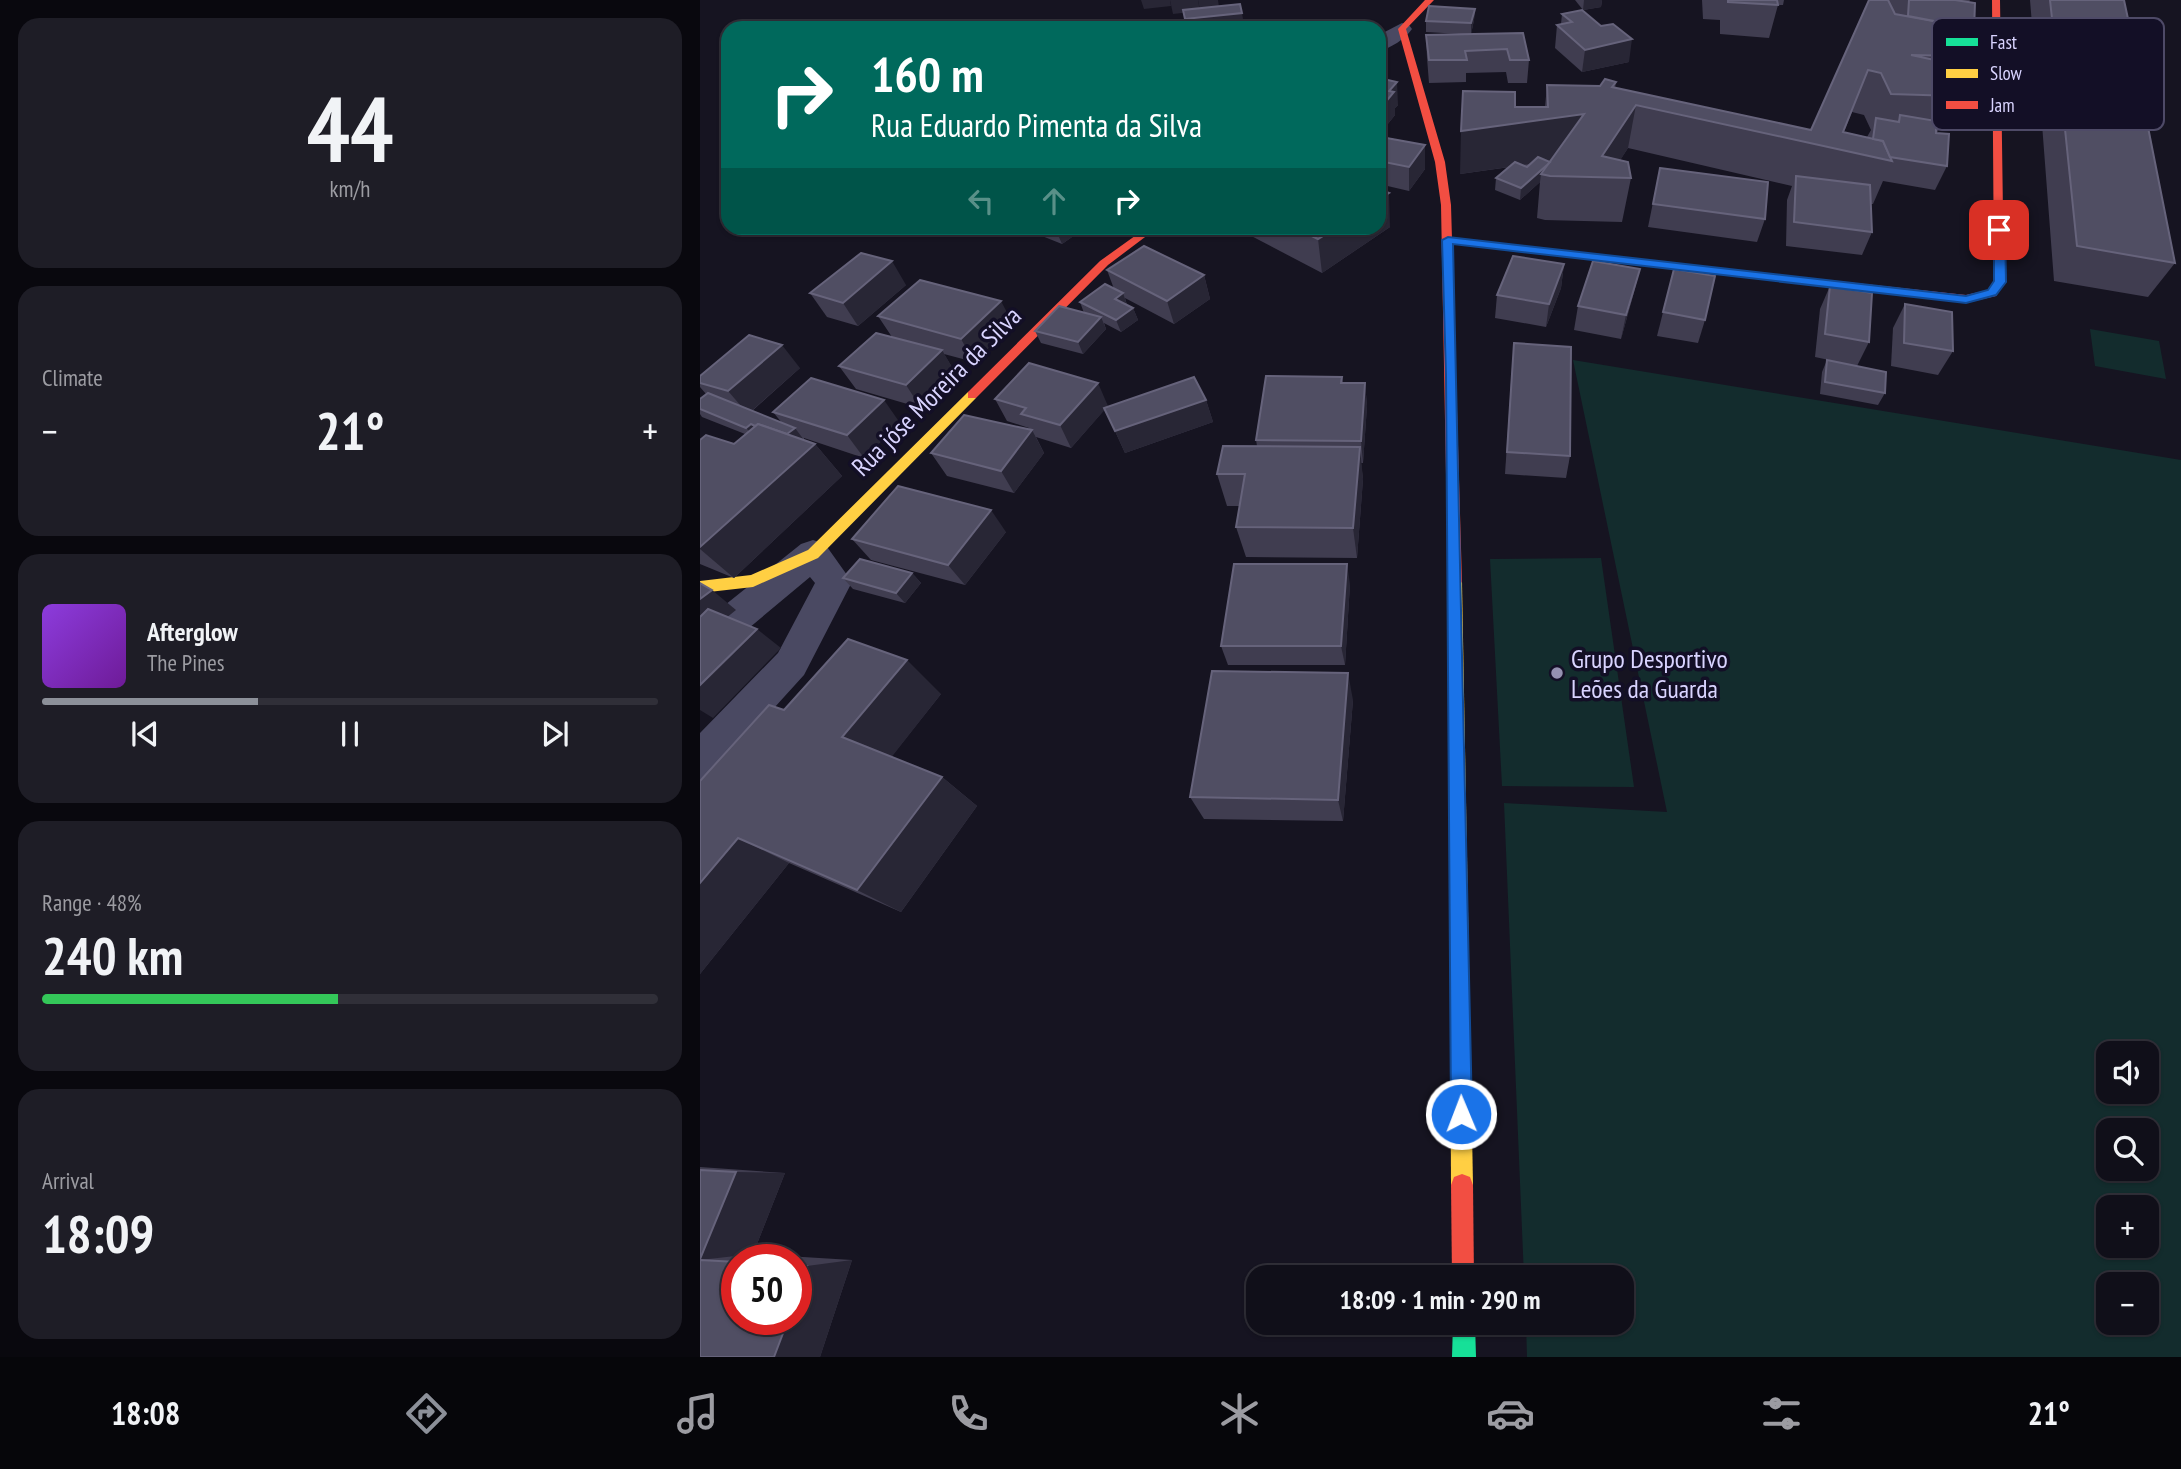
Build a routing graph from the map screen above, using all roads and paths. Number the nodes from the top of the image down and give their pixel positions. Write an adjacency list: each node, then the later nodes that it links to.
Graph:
1 (1430, 0): 4 (street)
2 (1996, 0): 3 (street)
3 (1996, 18)
4 (1402, 29): 5 (street); 8 (street)
5 (1386, 39)
6 (1998, 130): 8 (street)
7 (1142, 235): 9 (street, Rua jóse Moreira da Silva)
8 (1448, 240): 13 (street)
9 (813, 554): 10 (street, Rua jóse Moreira da Silva); 11 (street); 12 (street)
10 (700, 587)
11 (700, 647)
12 (700, 761)
13 (1463, 1265)
14 (1464, 1335): 15 (street)
15 (1464, 1357)

